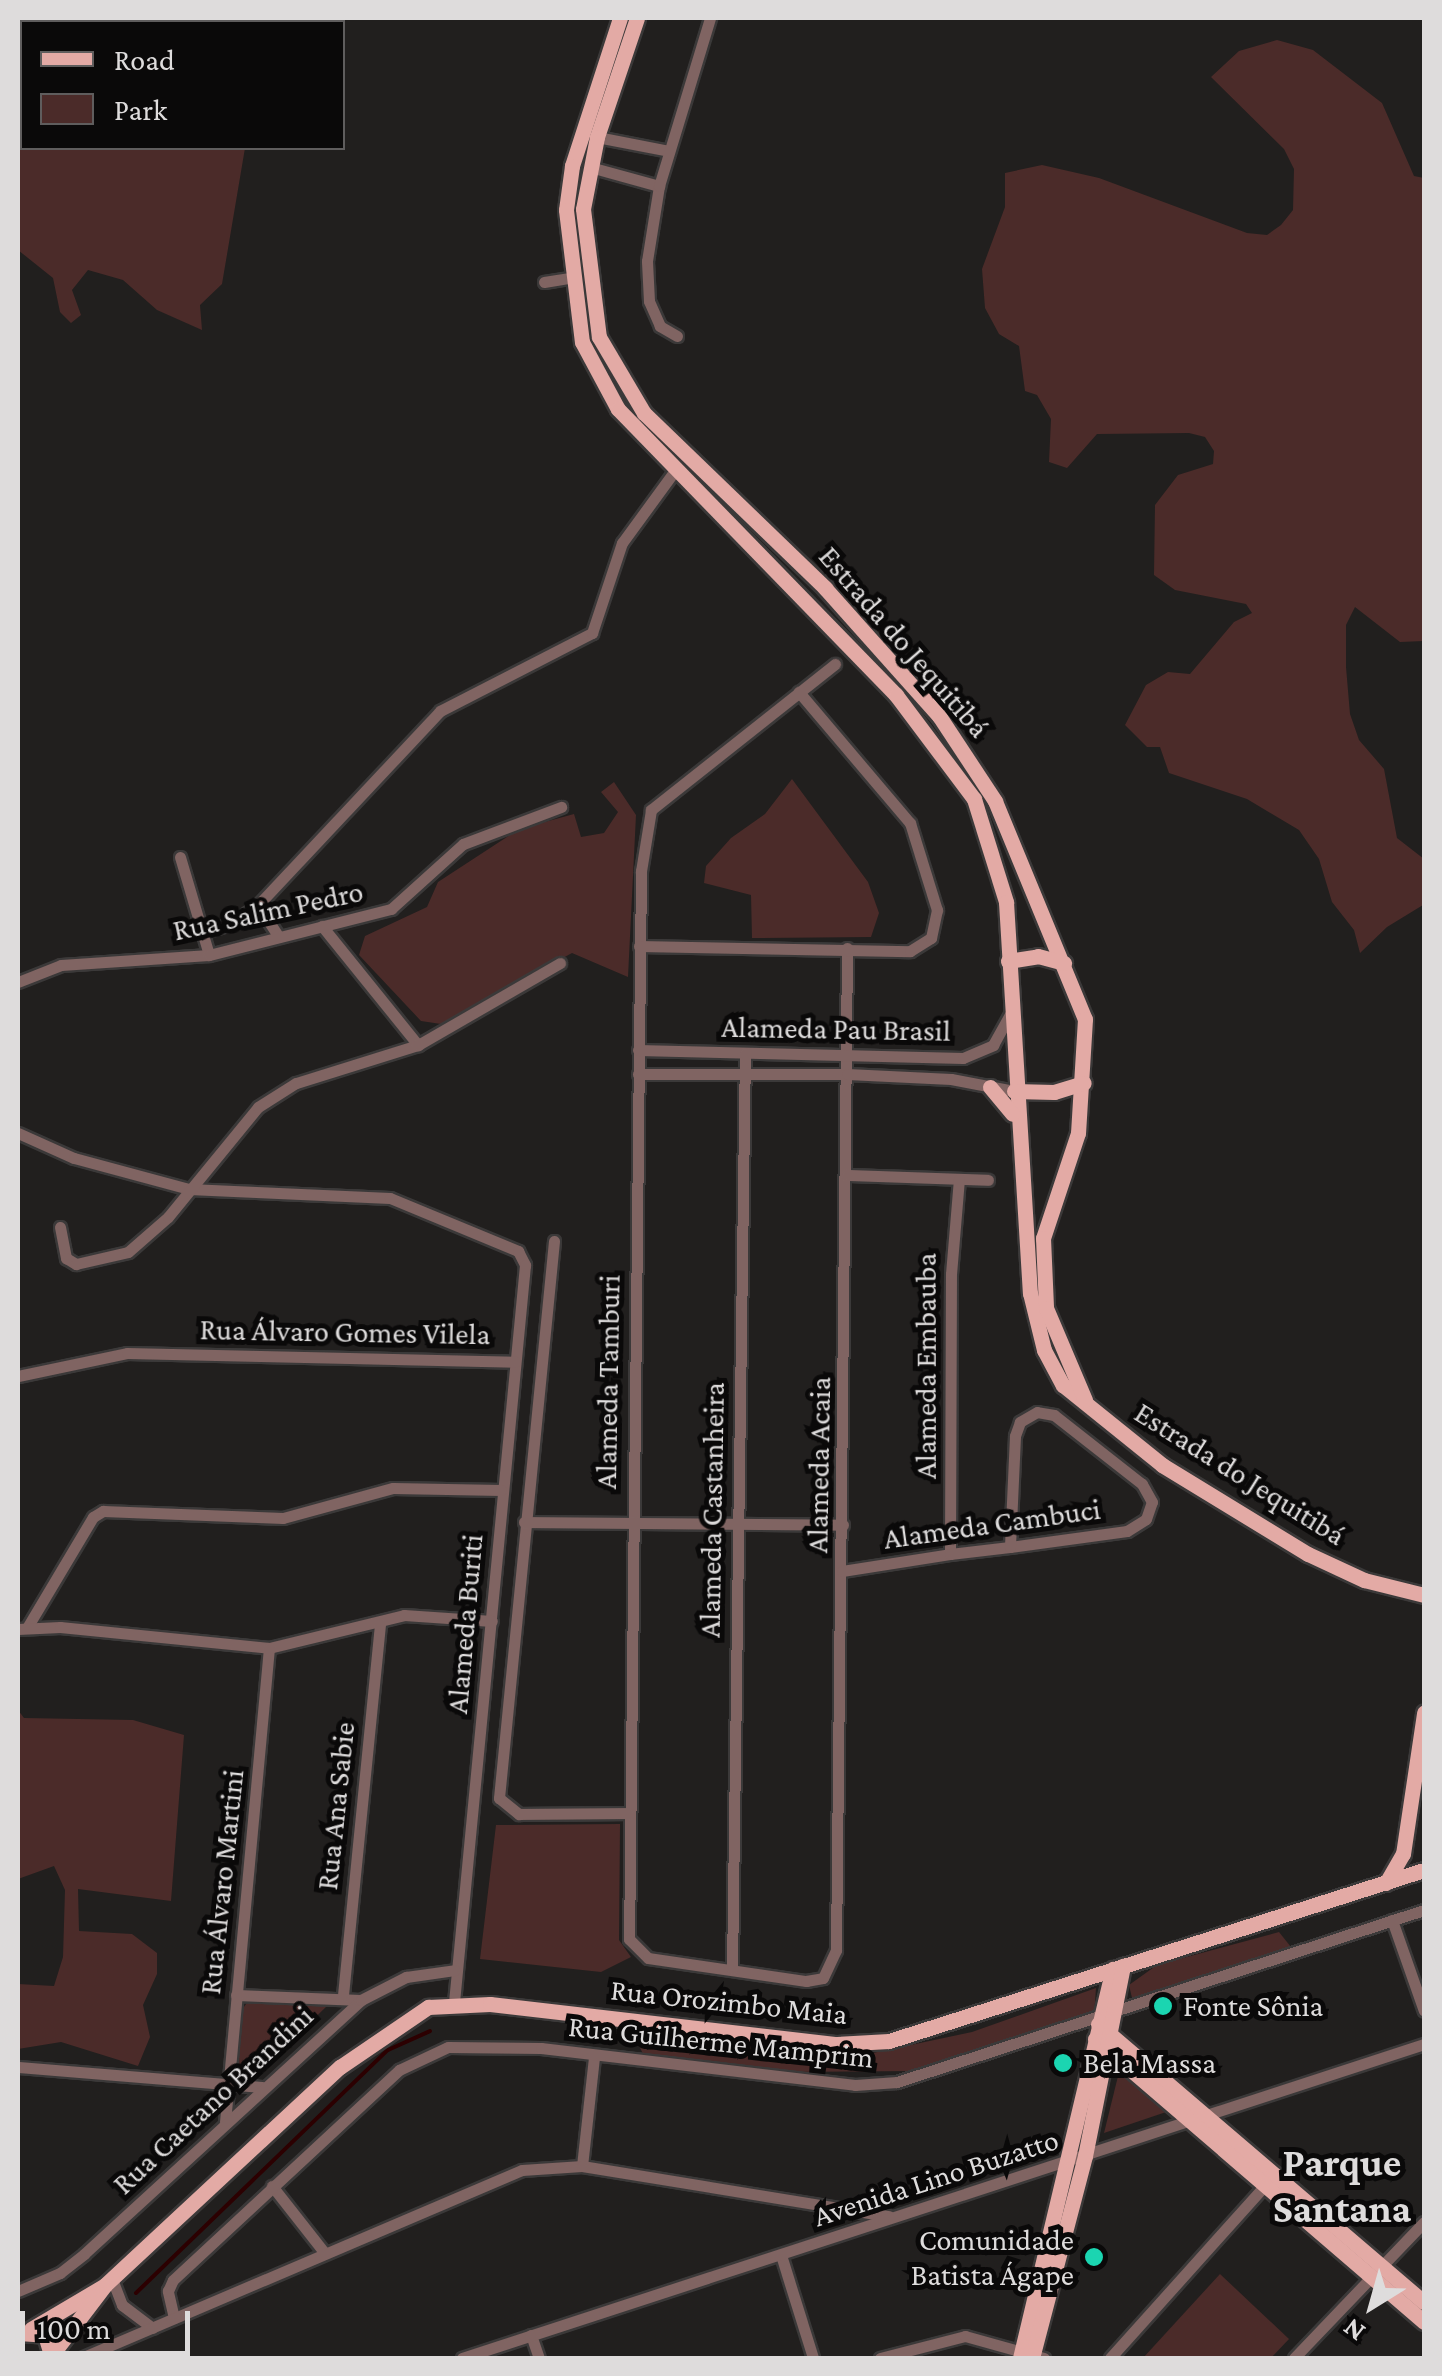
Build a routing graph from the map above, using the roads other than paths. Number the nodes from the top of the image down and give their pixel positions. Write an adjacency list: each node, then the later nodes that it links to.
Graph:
1 (620, 18): 8 (main road, Estrada do Jequitibá)
2 (637, 18): 4 (main road, Estrada do Jequitibá)
3 (710, 18): 5 (street)
4 (597, 137): 5 (street); 6 (main road, Estrada do Jequitibá)
5 (668, 151): 7 (street)
6 (590, 167): 7 (street); 25 (main road, Estrada do Jequitibá)
7 (659, 186): 10 (street)
8 (570, 278): 9 (street); 11 (main road, Estrada do Jequitibá)
9 (544, 282)
10 (677, 336)
11 (676, 469): 16 (street); 23 (main road, Estrada do Jequitibá)
12 (835, 664): 13 (street)
13 (799, 692): 20 (street, Alameda Tamburi); 21 (street)
14 (561, 807): 17 (street, Rua Salim Pedro)
15 (180, 857): 18 (street)
16 (258, 904): 18 (street); 19 (street)
17 (322, 926): 19 (street, Rua Salim Pedro); 28 (street)
18 (204, 932): 22 (street)
19 (279, 938): 22 (street, Rua Salim Pedro)
20 (640, 946): 21 (street); 29 (street, Alameda Tamburi)
21 (847, 948): 31 (street, Alameda Acaia)
22 (209, 956): 26 (street, Rua Salim Pedro)
23 (1008, 960): 25 (main road); 27 (main road, Estrada do Jequitibá)
24 (560, 963): 28 (street)
25 (1064, 963): 37 (main road, Estrada do Jequitibá)
26 (18, 982)
27 (1012, 1013): 32 (street, Alameda Pau Brasil); 39 (main road, Estrada do Jequitibá)
28 (418, 1045): 45 (street)
29 (638, 1050): 30 (street, Alameda Pau Brasil); 34 (street, Alameda Tamburi)
30 (744, 1052): 31 (street, Alameda Pau Brasil); 33 (street, Alameda Castanheira)
31 (849, 1056): 32 (street, Alameda Pau Brasil); 35 (street, Alameda Acaia)
32 (963, 1058): 36 (street)
33 (743, 1073): 34 (street, Alameda Pau Brasil); 35 (street, Alameda Pau Brasil); 54 (street, Alameda Castanheira)
34 (638, 1074): 53 (street, Alameda Tamburi)
35 (847, 1074): 36 (street, Alameda Pau Brasil); 42 (street, Alameda Acaia)
36 (961, 1080): 38 (street, Alameda Pau Brasil)
37 (1084, 1083): 39 (main road); 50 (main road, Estrada do Jequitibá)
38 (990, 1087): 39 (street, Alameda Pau Brasil); 40 (main road)
39 (1014, 1092): 40 (main road, Estrada do Jequitibá)
40 (1020, 1130): 50 (main road, Estrada do Jequitibá)
41 (18, 1133): 45 (street)
42 (847, 1175): 43 (street); 55 (street, Alameda Acaia)
43 (960, 1179): 44 (street); 57 (street, Alameda Embauba)
44 (988, 1180)
45 (189, 1189): 46 (street); 48 (street, Alameda Buriti)
46 (60, 1226)
47 (554, 1240): 52 (street)
48 (515, 1362): 49 (street, Rua Álvaro Gomes Vilela); 51 (street, Alameda Buriti)
49 (18, 1376)
50 (1090, 1408): 59 (main road, Estrada do Jequitibá)
51 (501, 1490): 60 (street, Alameda Buriti); 62 (street)
52 (524, 1522): 53 (street); 65 (street)
53 (632, 1524): 54 (street); 65 (street, Alameda Tamburi)
54 (736, 1525): 55 (street); 72 (street, Alameda Castanheira)
55 (843, 1525): 58 (street, Alameda Acaia)
56 (1010, 1547): 56 (street, Alameda Cambuci); 57 (street, Alameda Cambuci)
57 (950, 1554): 58 (street, Alameda Cambuci)
58 (842, 1570): 72 (street, Alameda Acaia)
59 (1420, 1598)
60 (492, 1622): 61 (street); 73 (street, Alameda Buriti)
61 (380, 1623): 63 (street); 75 (street, Rua Ana Sabie)
62 (23, 1628): 63 (street)
63 (270, 1648): 74 (street, Rua Álvaro Martini)
64 (1424, 1714): 66 (main road)
65 (628, 1813): 72 (street, Alameda Tamburi)
66 (1404, 1854): 67 (main road); 68 (main road)
67 (1424, 1867): 68 (main road, Rua Orozimbo Maia)
68 (1386, 1883): 71 (main road, Rua Orozimbo Maia)
69 (1424, 1910): 70 (street)
70 (1392, 1920): 78 (street); 79 (street)
71 (1118, 1968): 77 (main road, Rua Orozimbo Maia); 78 (main road); 80 (main road)
72 (732, 1969)
73 (455, 1970): 76 (street, Rua Caetano Brandini); 77 (street, Alameda Buriti)
74 (236, 1995): 75 (street); 85 (street, Rua Álvaro Martini)
75 (343, 1995): 76 (street)
76 (362, 2000): 84 (street, Rua Caetano Brandini)
77 (454, 2003): 100 (main road, Rua Orozimbo Maia)
78 (1116, 2012): 80 (main road)
79 (1424, 2012)
80 (1102, 2033): 82 (street, Rua Guilherme Mamprim); 86 (main road); 88 (main road); 89 (main road)
81 (1424, 2044): 86 (street, Avenida Lino Buzatto)
82 (594, 2057): 90 (street); 92 (street, Rua Guilherme Mamprim)
83 (18, 2067): 85 (street)
84 (262, 2088): 85 (street); 87 (street, Rua Caetano Brandini)
85 (226, 2090): 87 (street, Rua Álvaro Martini)
86 (1200, 2116): 88 (street, Avenida Lino Buzatto); 91 (main road)
87 (226, 2122): 101 (street, Rua Caetano Brandini)
88 (1084, 2156): 89 (street, Avenida Lino Buzatto); 110 (main road)
89 (1067, 2164): 94 (street, Avenida Lino Buzatto); 110 (main road)
90 (582, 2166): 93 (street); 97 (street)
91 (1271, 2179): 99 (main road); 116 (street)
92 (272, 2186): 97 (street); 103 (street, Rua Guilherme Mamprim)
93 (837, 2206): 94 (street); 96 (street)
94 (889, 2216): 96 (street, Avenida Lino Buzatto)
95 (1424, 2222): 99 (street)
96 (855, 2228): 98 (street, Avenida Lino Buzatto)
97 (324, 2252): 103 (street)
98 (781, 2255): 107 (street, Avenida Lino Buzatto); 114 (street)
99 (1378, 2270): 102 (main road); 104 (main road); 117 (street)
100 (108, 2282): 105 (street); 106 (main road, Rua Orozimbo Maia); 109 (main road, Rua Orozimbo Maia)
101 (18, 2291)
102 (1424, 2302)
103 (174, 2318): 105 (street)
104 (1424, 2322)
105 (152, 2328): 111 (street)
106 (22, 2331): 109 (main road)
107 (531, 2335): 112 (street, Avenida Lino Buzatto); 113 (street)
108 (903, 2355): 110 (street); 115 (street)
109 (53, 2356)
110 (1031, 2356)
111 (81, 2358)
112 (462, 2358)
113 (539, 2358)
114 (813, 2358)
115 (880, 2358)
116 (1110, 2358)
117 (1294, 2358)

